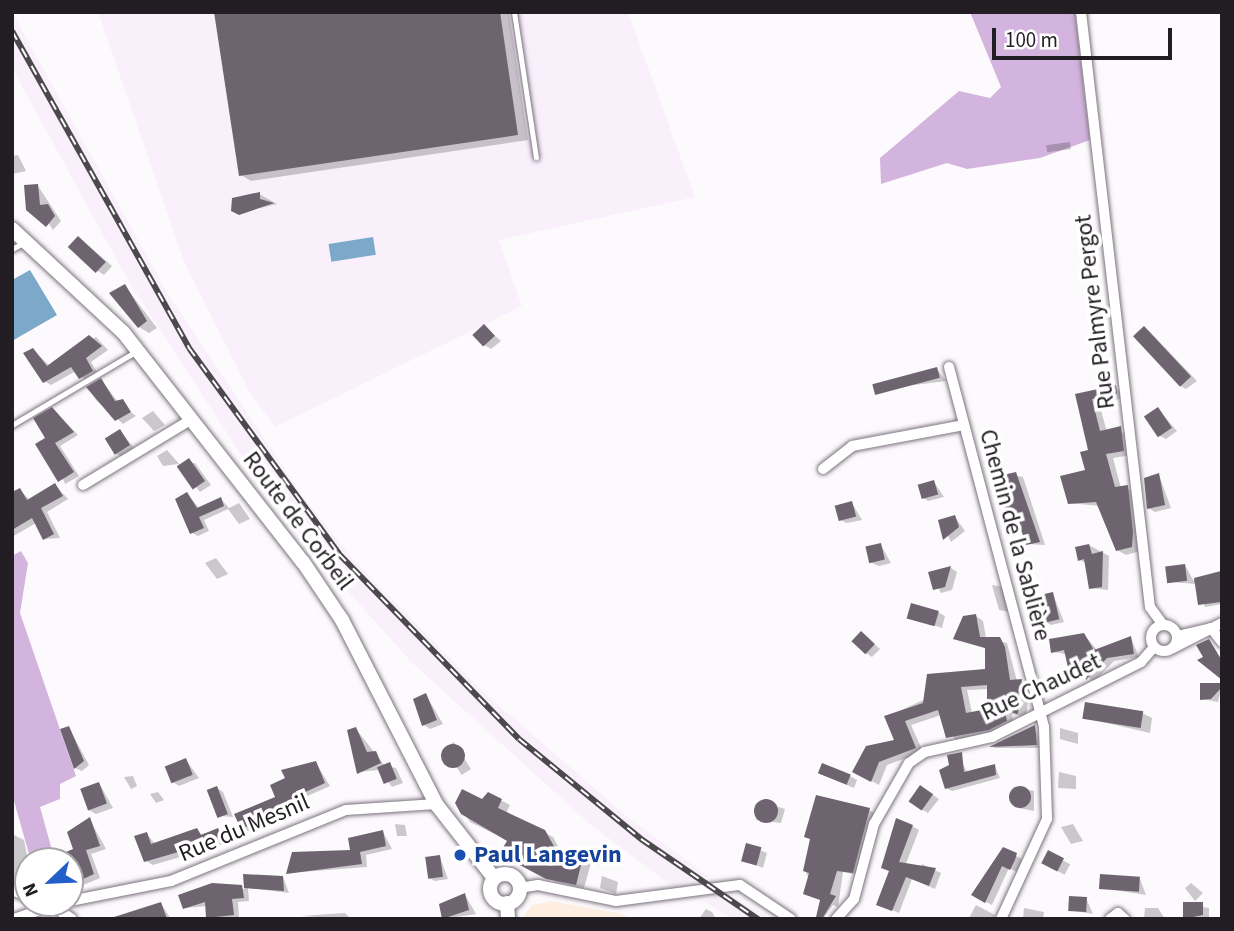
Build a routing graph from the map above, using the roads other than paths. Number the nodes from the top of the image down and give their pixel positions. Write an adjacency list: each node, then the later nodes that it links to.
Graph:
1 (514, 12): 3 (lane)
2 (1081, 12): 14 (street, Rue Palmyre Pergot)
3 (536, 157)
4 (12, 229): 5 (main road, Route de Corbeil)
5 (26, 242): 6 (lane); 7 (main road, Route de Corbeil)
6 (12, 249)
7 (138, 350): 9 (main road, Route de Corbeil); 10 (lane)
8 (949, 367): 11 (street, Chemin de la Sablière)
9 (192, 419): 13 (street); 24 (main road, Route de Corbeil)
10 (12, 425)
11 (964, 425): 12 (street); 23 (street, Chemin de la Sablière)
12 (823, 469)
13 (83, 485)
14 (1150, 607): 16 (street, Rue Palmyre Pergot); 18 (street, Rue Palmyre Pergot)
15 (1222, 622): 17 (street)
16 (1163, 625): 18 (street); 19 (street)
17 (1211, 628): 19 (street); 20 (street); 22 (street)
18 (1153, 632): 21 (street)
19 (1177, 636): 22 (street)
20 (1222, 642)
21 (1154, 647): 22 (street); 23 (street, Rue Chaudet)
22 (1173, 648)
23 (1041, 713): 31 (street, Rue Chaudet); 32 (street, Chemin de la Sablière)
24 (436, 804): 25 (main road, Route de Corbeil); 27 (street, Rue du Mesnil)
25 (494, 878): 26 (main road); 28 (main road, Route de Corbeil)
26 (519, 888): 28 (main road); 30 (street)
27 (84, 898)
28 (507, 903): 29 (main road)
29 (508, 919)
30 (791, 919)
31 (836, 919)
32 (1001, 919)
33 (1110, 919): 34 (street)
34 (1125, 919)

